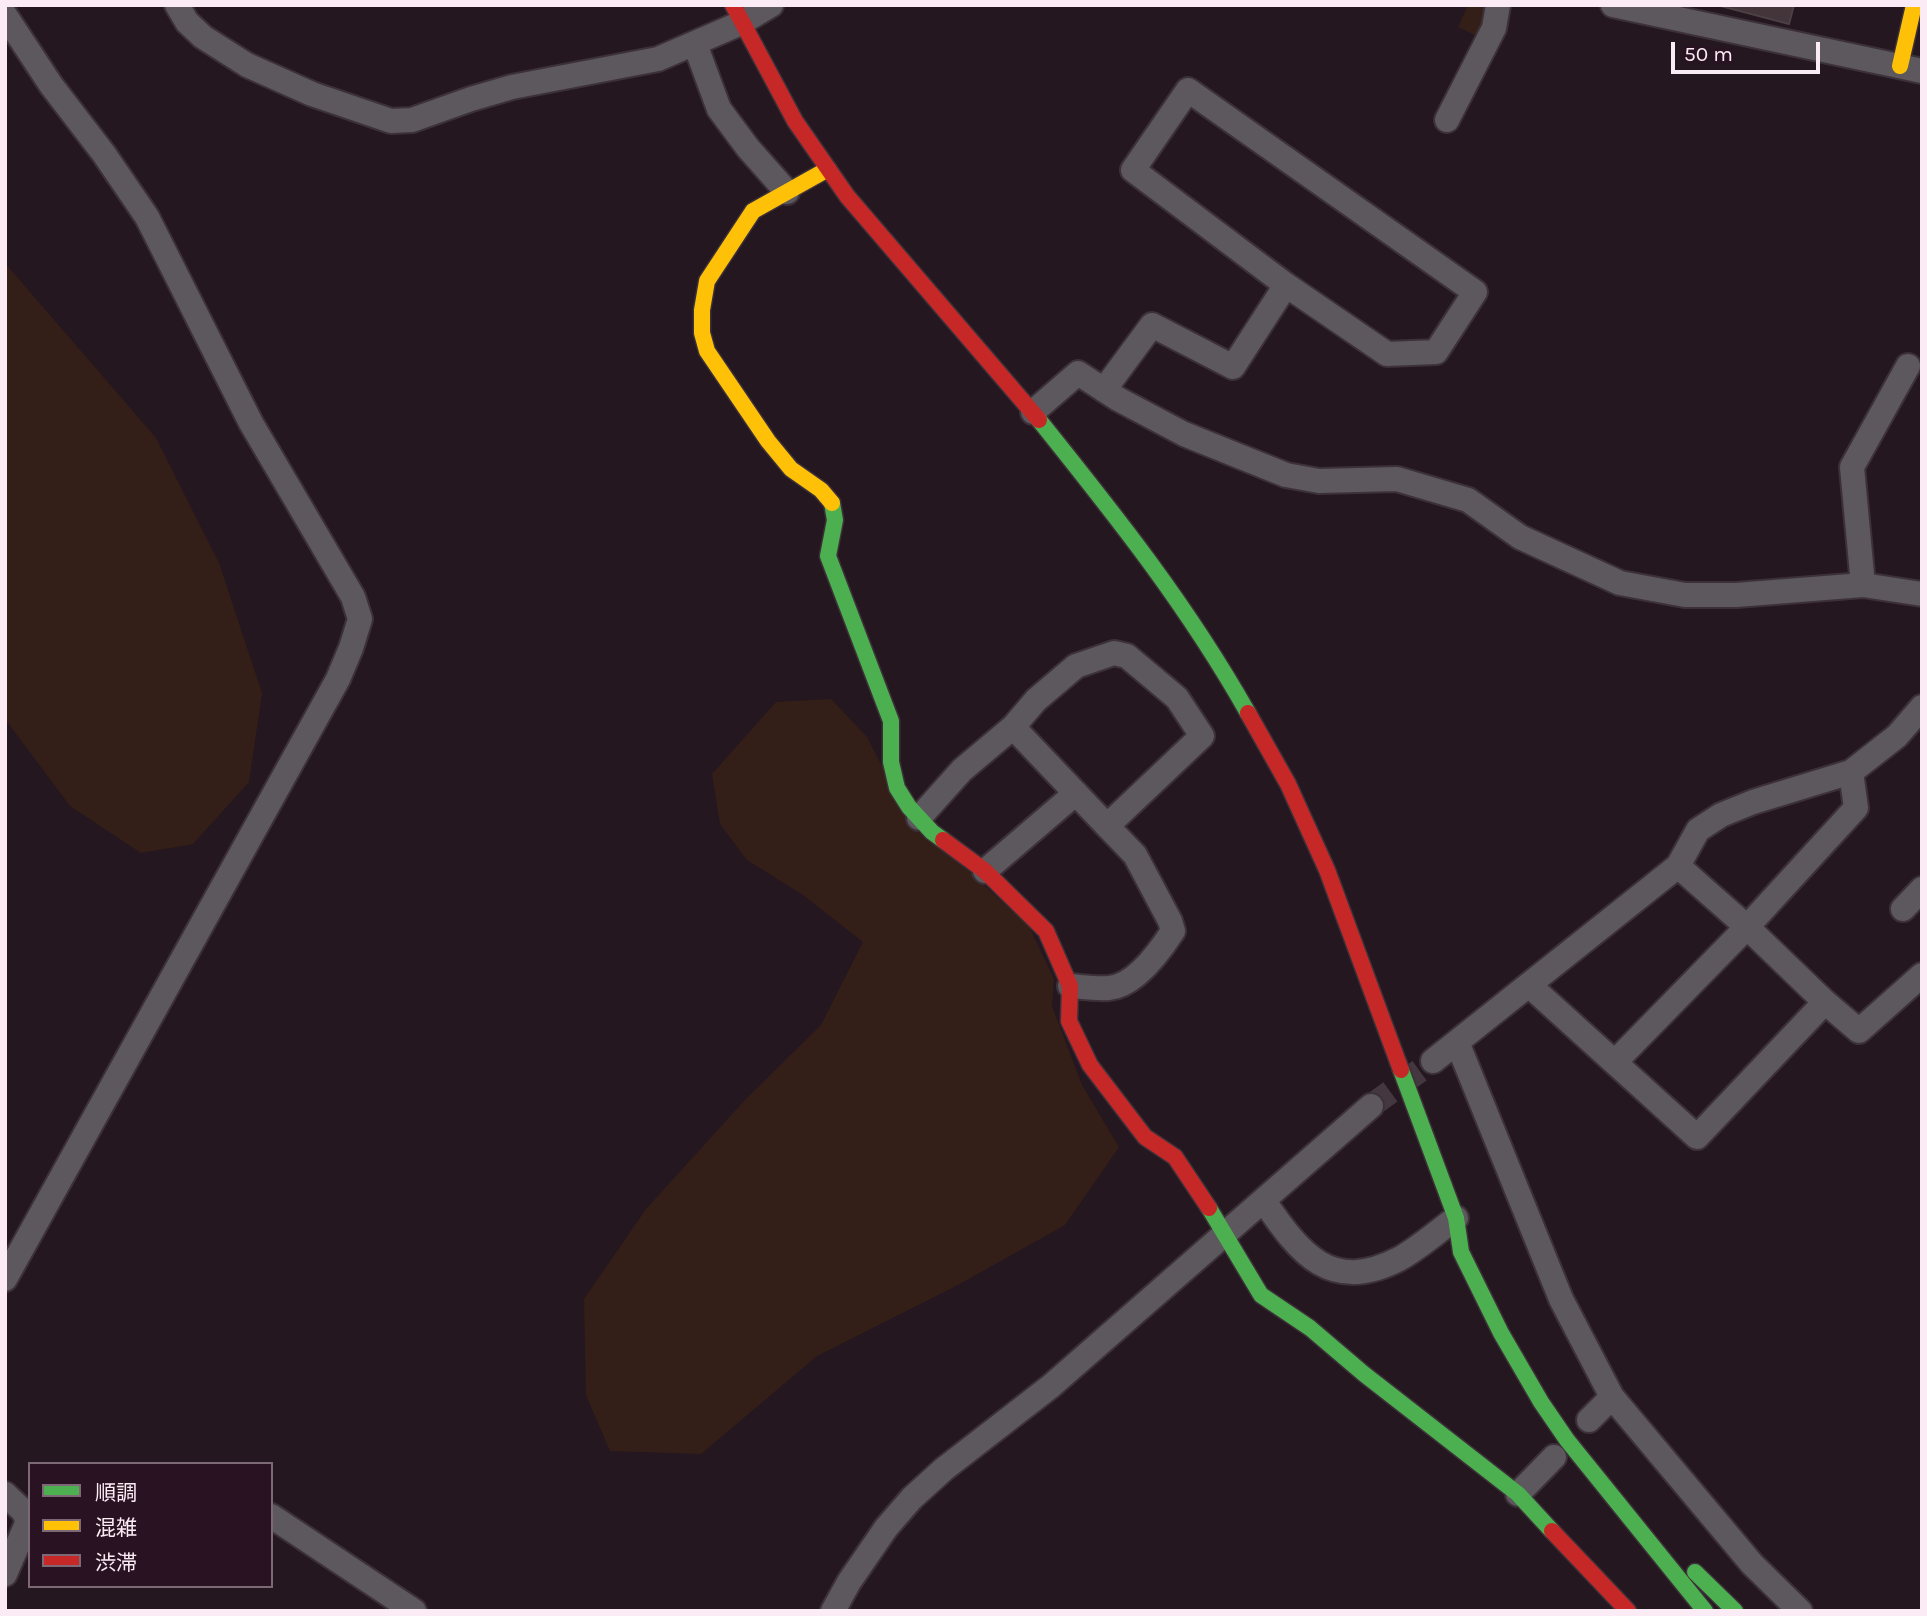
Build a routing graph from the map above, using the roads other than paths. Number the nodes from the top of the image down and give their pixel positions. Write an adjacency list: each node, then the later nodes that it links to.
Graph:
1 (177, 5): 8 (street)
2 (771, 5): 6 (street)
3 (1498, 5): 10 (street)
4 (1614, 5): 9 (street)
5 (1914, 5): 9 (street)
6 (737, 14): 8 (street); 11 (street)
7 (5, 15): 42 (street)
8 (695, 44): 12 (street)
9 (1911, 69)
10 (1447, 120)
11 (828, 169): 12 (street); 16 (street)
12 (787, 192): 23 (street)
13 (1286, 285): 13 (street); 15 (street)
14 (1908, 366): 17 (street)
15 (1104, 390): 16 (street); 17 (street)
16 (1032, 412): 39 (street)
17 (1863, 585): 18 (street)
18 (1922, 594)
19 (1922, 707): 21 (street)
20 (1013, 727): 22 (street); 23 (street); 24 (street)
21 (1851, 772): 25 (street); 29 (street)
22 (1076, 793): 24 (street); 26 (street)
23 (919, 818): 26 (street)
24 (1107, 826): 32 (street)
25 (1678, 866): 29 (street); 31 (street)
26 (985, 871): 32 (street)
27 (1922, 889): 28 (street)
28 (1903, 909)
29 (1746, 928): 33 (street); 36 (street)
30 (1922, 975): 33 (street)
31 (1529, 985): 34 (street); 36 (street)
32 (1070, 986): 40 (street)
33 (1825, 1002): 36 (street)
34 (1457, 1042): 35 (street); 43 (street)
35 (1433, 1060)
36 (1615, 1062)
37 (1371, 1106): 38 (street)
38 (1264, 1201): 39 (street); 40 (street)
39 (1456, 1218): 41 (street); 54 (street)
40 (1225, 1232): 47 (street); 52 (street)
41 (1476, 1244)
42 (5, 1279)
43 (1612, 1397): 44 (street); 56 (street)
44 (1580, 1418): 55 (street)
45 (1553, 1457): 47 (street)
46 (5, 1494): 49 (street)
47 (1518, 1494): 53 (street)
48 (273, 1517): 51 (street)
49 (28, 1528): 50 (street)
50 (5, 1574)
51 (414, 1611)
52 (833, 1611)
53 (1628, 1611)
54 (1705, 1611)
55 (1735, 1611)
56 (1800, 1611)

